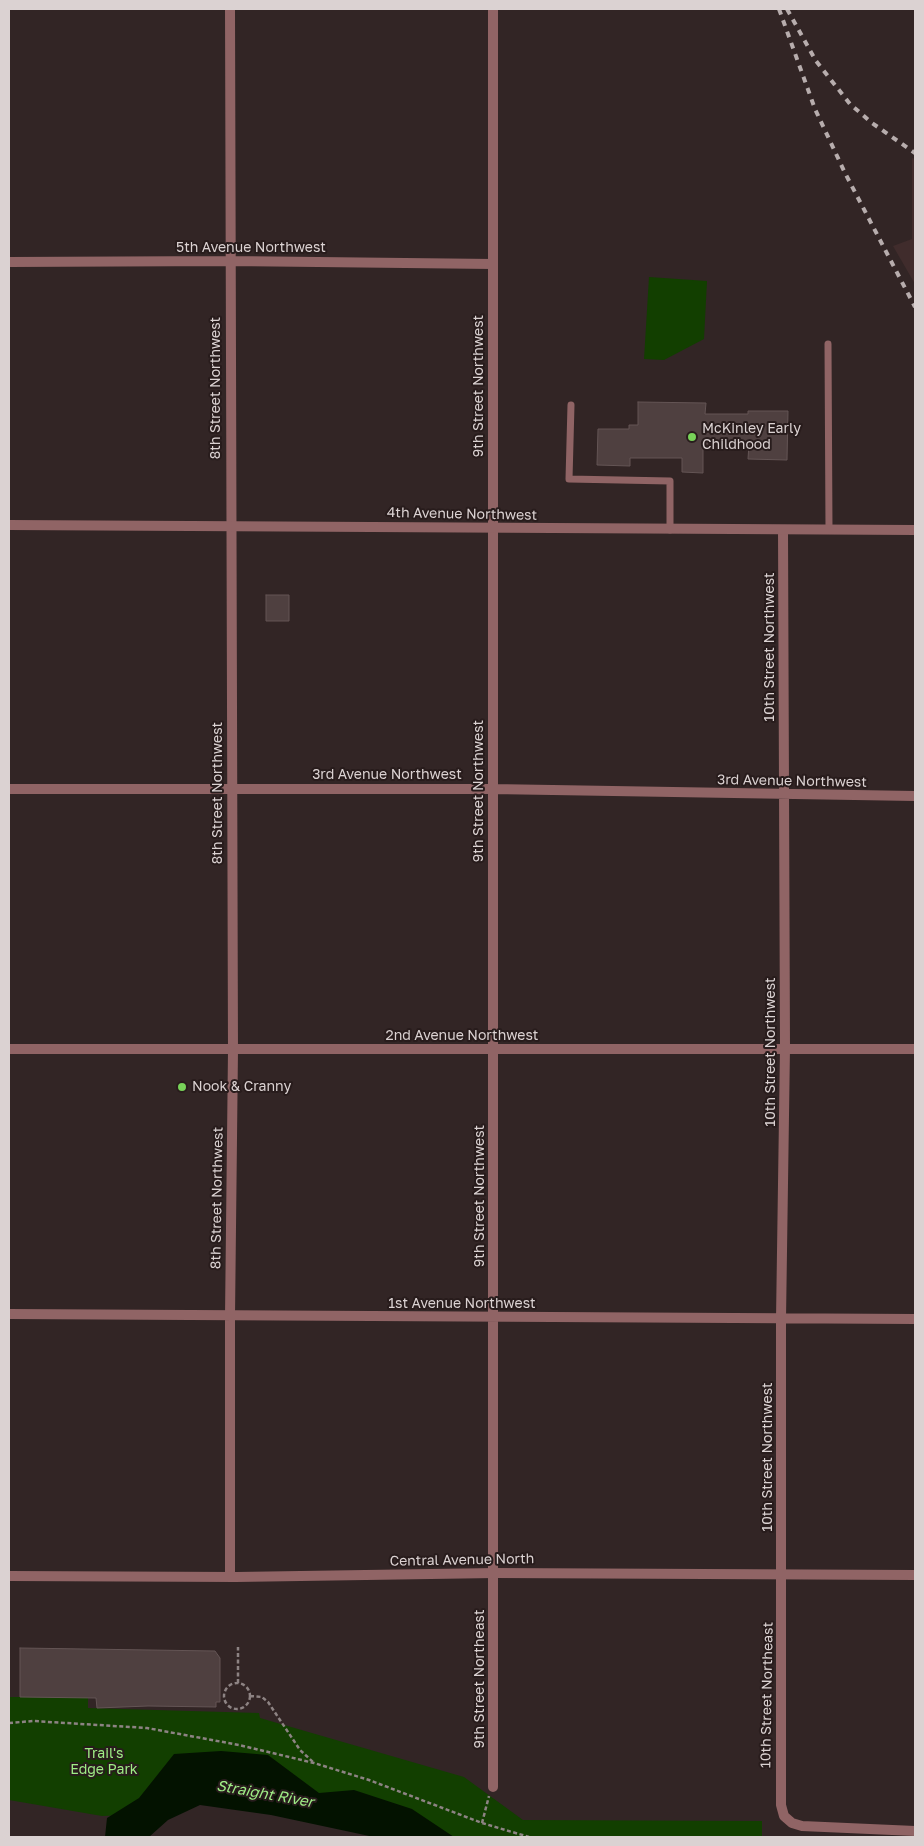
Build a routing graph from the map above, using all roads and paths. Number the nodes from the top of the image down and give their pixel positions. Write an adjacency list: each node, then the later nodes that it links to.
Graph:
1 (230, 9): 3 (street, 8th Street Northwest)
2 (493, 9): 5 (street, 9th Street Northwest)
3 (230, 261): 4 (street, 5th Avenue Northwest); 5 (street, 5th Avenue Northwest); 9 (street, 8th Street Northwest)
4 (9, 262)
5 (493, 264): 10 (street, 9th Street Northwest)
6 (828, 344): 13 (lane)
7 (571, 405): 11 (lane)
8 (9, 525): 9 (street, 4th Avenue Northwest)
9 (230, 526): 10 (street, 4th Avenue Northwest); 15 (street, 8th Street Northwest)
10 (493, 528): 11 (street, 4th Avenue Northwest); 17 (street, 9th Street Northwest)
11 (670, 530): 12 (street, 4th Avenue Northwest)
12 (783, 530): 13 (street, 4th Avenue Northwest); 18 (street, 10th Street Northwest)
13 (829, 530): 14 (street, 4th Avenue Northwest)
14 (915, 530)
15 (232, 788): 16 (street, 3rd Avenue Northwest); 17 (street, 3rd Avenue Northwest); 23 (street, 8th Street Northwest)
16 (9, 789)
17 (492, 789): 18 (street, 3rd Avenue Northwest); 24 (street, 9th Street Northwest)
18 (784, 794): 19 (street, 3rd Avenue Northwest); 20 (street, 10th Street Northwest)
19 (915, 796)
20 (785, 1048): 22 (street, 2nd Avenue Northwest); 24 (street, 2nd Avenue Northwest); 28 (street, 10th Street Northwest)
21 (9, 1049): 23 (street, 2nd Avenue Northwest)
22 (915, 1049)
23 (233, 1050): 24 (street, 2nd Avenue Northwest); 26 (street, 8th Street Northwest)
24 (494, 1050): 27 (street, 9th Street Northwest)
25 (9, 1314): 26 (street, 1st Avenue Northwest)
26 (230, 1316): 27 (street, 1st Avenue Northwest); 34 (street, 8th Street Northwest)
27 (493, 1318): 28 (street, 1st Avenue Northwest); 30 (street, 9th Street Northwest)
28 (781, 1319): 29 (street, 1st Avenue Northwest); 31 (street, 10th Street Northwest)
29 (915, 1319)
30 (494, 1572): 31 (street, Central Avenue North); 34 (street, Central Avenue North); 40 (street, 9th Street Northeast)
31 (782, 1574): 33 (street, Central Avenue North); 42 (street, 10th Street Northeast)
32 (9, 1576): 34 (street, Central Avenue North)
33 (915, 1576)
34 (230, 1577)
35 (238, 1647): 36 (path)
36 (238, 1682): 37 (path); 37 (path)
37 (250, 1696): 39 (path)
38 (9, 1723): 39 (path)
39 (314, 1763): 41 (path)
40 (493, 1786): 41 (path)
41 (482, 1823): 43 (path)
42 (915, 1832)
43 (530, 1837)

